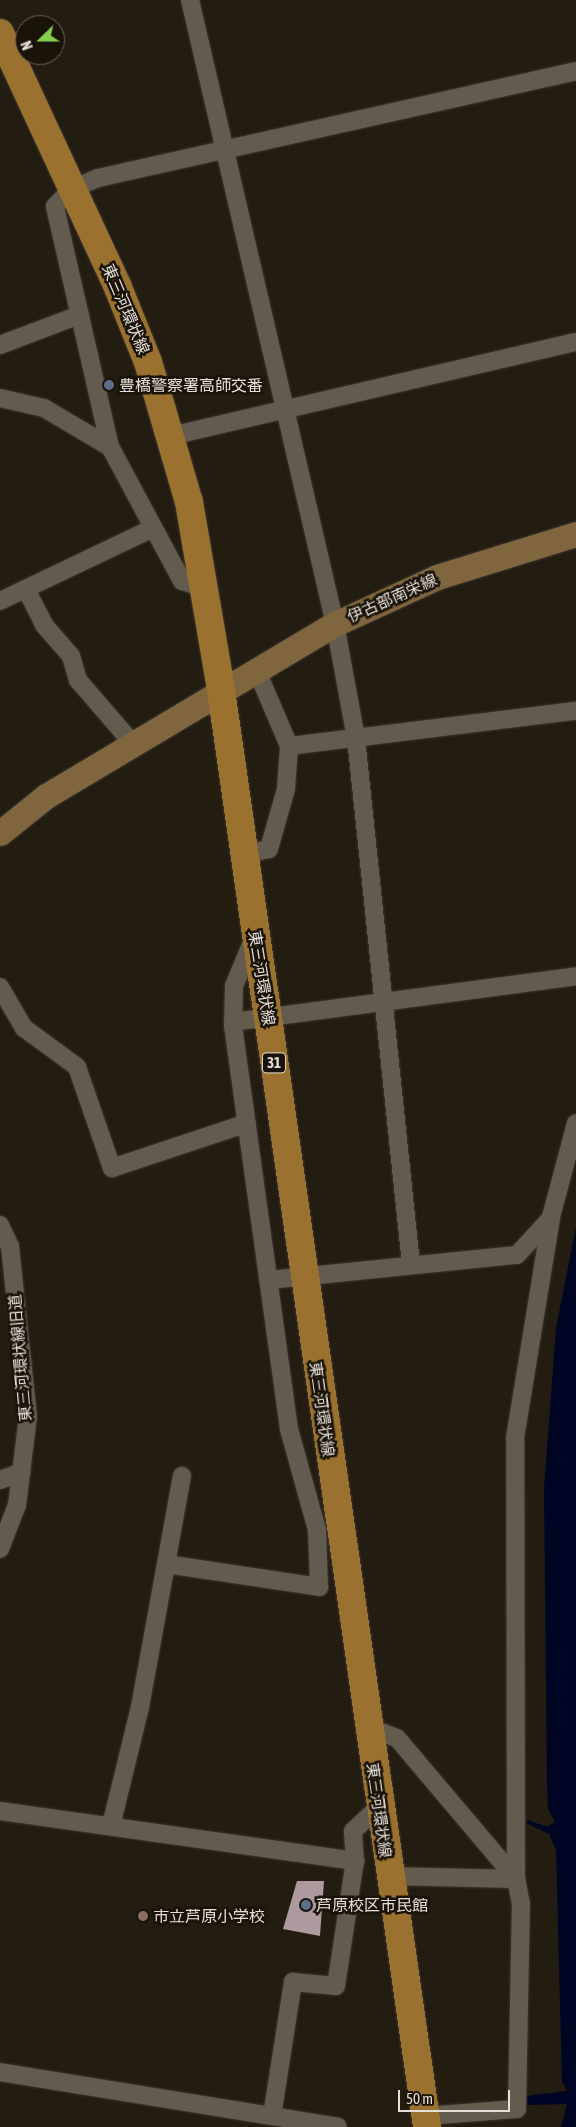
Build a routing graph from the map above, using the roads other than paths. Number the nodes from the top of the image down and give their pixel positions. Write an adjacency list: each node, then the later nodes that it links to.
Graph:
1 (190, 0): 5 (street)
2 (0, 33): 3 (main road, 東三河環状線 / 31)
3 (7, 67): 6 (main road, 東三河環状線 / 31)
4 (576, 71): 5 (street)
5 (225, 151): 6 (street); 11 (street)
6 (72, 189): 7 (street); 12 (main road, 東三河環状線 / 31)
7 (79, 315): 9 (street); 13 (street)
8 (576, 342): 11 (street)
9 (0, 345)
10 (0, 398): 13 (street)
11 (283, 407): 12 (street); 19 (street)
12 (171, 436): 16 (main road, 東三河環状線 / 31)
13 (110, 447): 14 (street)
14 (153, 528): 16 (street); 17 (street)
15 (576, 534): 19 (main road, 伊古部南栄線)
16 (204, 588): 21 (main road, 東三河環状線 / 31)
17 (27, 591): 18 (street); 24 (street)
18 (0, 601)
19 (335, 624): 20 (main road, 伊古部南栄線); 23 (street)
20 (257, 671): 21 (main road, 伊古部南栄線); 25 (street)
21 (221, 690): 24 (main road); 27 (main road, 東三河環状線 / 31)
22 (576, 711): 23 (street)
23 (356, 738): 25 (street); 31 (street)
24 (133, 744): 26 (main road)
25 (289, 746): 27 (street)
26 (0, 833)
27 (244, 854): 28 (main road, 東三河環状線 / 31)
28 (255, 935): 32 (main road, 東三河環状線 / 31); 33 (street)
29 (576, 976): 31 (street)
30 (0, 987): 34 (street)
31 (383, 1003): 32 (street); 38 (street)
32 (268, 1014): 33 (street); 39 (main road, 東三河環状線 / 31)
33 (234, 1022): 34 (street)
34 (247, 1123): 40 (street)
35 (576, 1123): 36 (street)
36 (551, 1217): 38 (street); 52 (street)
37 (0, 1225): 41 (street, 東三河環状線旧道)
38 (411, 1264): 39 (street)
39 (303, 1277): 40 (street); 46 (main road, 東三河環状線 / 31)
40 (270, 1280): 45 (street)
41 (22, 1472): 43 (street); 44 (street, 東三河環状線旧道)
42 (182, 1476): 45 (street)
43 (0, 1480)
44 (0, 1549)
45 (166, 1564): 49 (street)
46 (368, 1727): 47 (main road, 東三河環状線 / 31); 52 (street)
47 (378, 1808): 50 (street); 51 (main road, 東三河環状線 / 31)
48 (0, 1811): 49 (street)
49 (111, 1826): 50 (street)
50 (355, 1862): 54 (street)
51 (388, 1876): 52 (street); 55 (main road, 東三河環状線 / 31)
52 (516, 1879): 55 (street)
53 (0, 2072): 54 (street)
54 (272, 2116): 56 (street)
55 (426, 2122)
56 (338, 2127)

